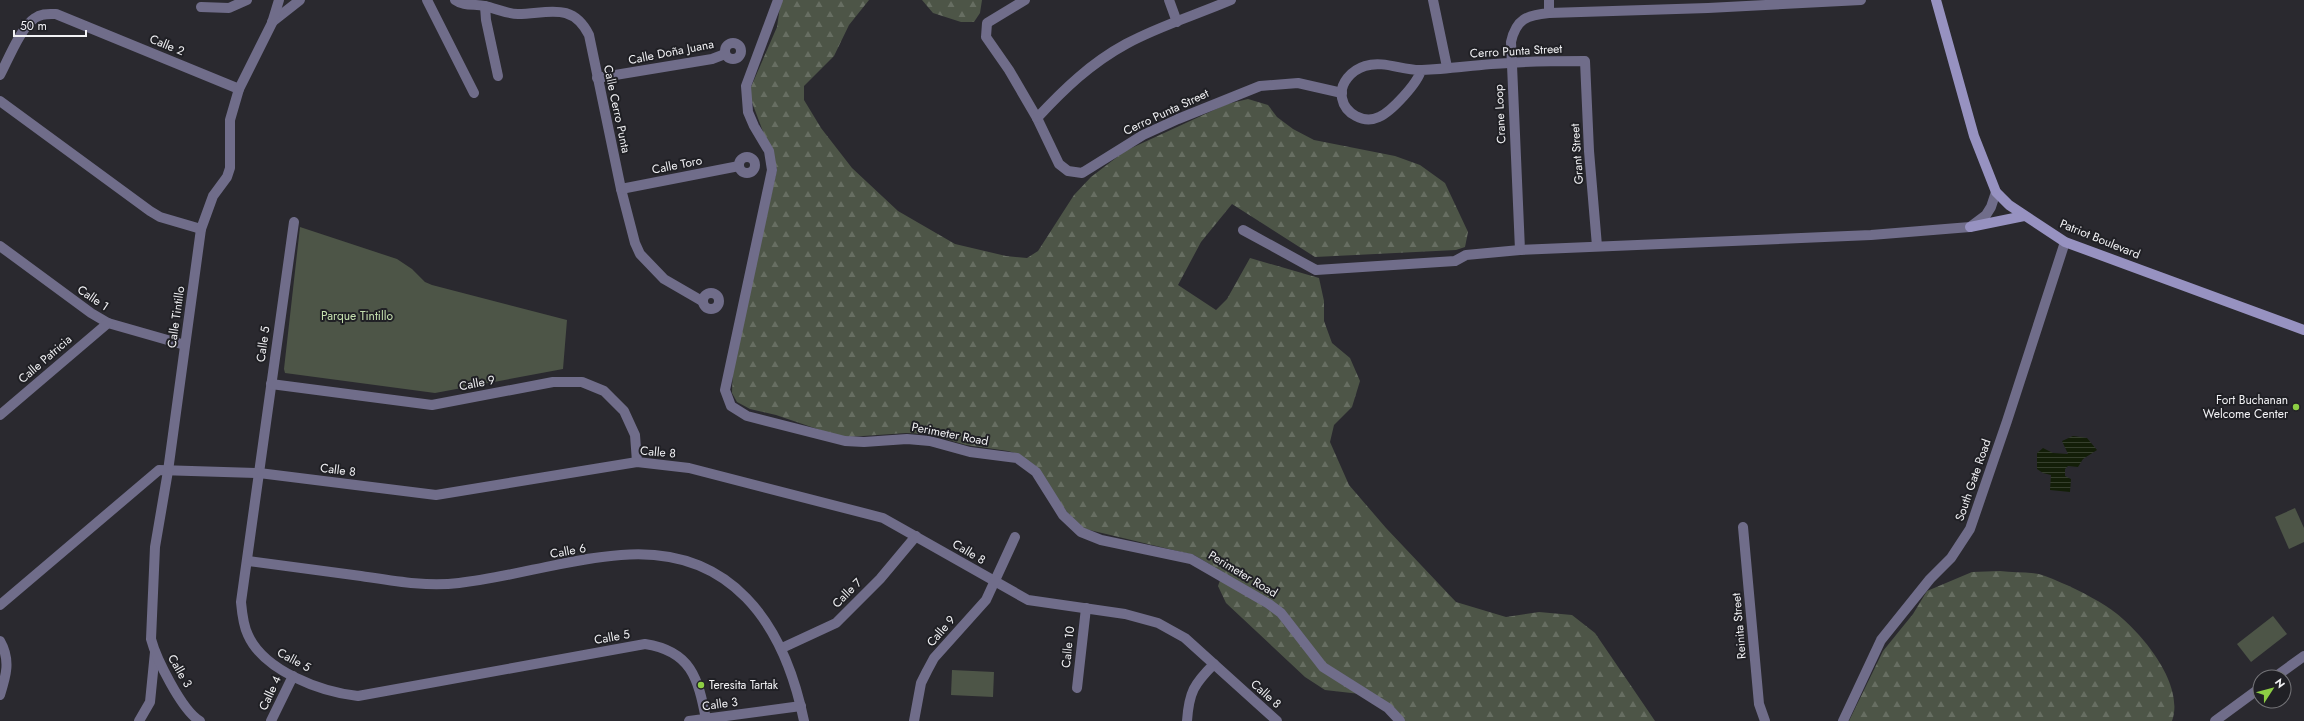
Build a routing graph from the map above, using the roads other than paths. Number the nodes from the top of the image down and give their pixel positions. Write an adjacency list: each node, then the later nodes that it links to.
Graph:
1 (247, 0): 15 (street)
2 (279, 0): 18 (street, Calle Tintillo)
3 (300, 0): 18 (street)
4 (427, 0): 28 (street)
5 (454, 0): 14 (street, Calle Cerro Punta)
6 (778, 0): 80 (street, Perimeter Road)
7 (1025, 0): 31 (street, Cerro Punta Street)
8 (1169, 0): 17 (street)
9 (1231, 0): 17 (street)
10 (1433, 0): 22 (street)
11 (1549, 0): 16 (street)
12 (1862, 0): 16 (street, Crane Loop)
13 (1936, 0): 34 (street, Patriot Boulevard)
14 (485, 6): 25 (street); 26 (street, Calle Cerro Punta)
15 (201, 7)
16 (1548, 13): 21 (street, Crane Loop)
17 (1177, 22): 31 (street)
18 (272, 23): 27 (street, Calle Tintillo)
19 (725, 54): 26 (street, Calle Doña Juana)
20 (1585, 61): 21 (street, Cerro Punta Street); 42 (street, Grant Street)
21 (1510, 63): 22 (street, Cerro Punta Street); 43 (street, Crane Loop)
22 (1447, 67): 23 (street, Cerro Punta Street)
23 (1421, 70): 29 (street, Cerro Punta Street); 29 (street)
24 (0, 75): 27 (street, Calle 2)
25 (498, 76)
26 (597, 78): 33 (street, Calle Cerro Punta)
27 (239, 89): 38 (street, Calle Tintillo)
28 (474, 93)
29 (1342, 93): 31 (street, Cerro Punta Street)
30 (0, 101): 38 (street)
31 (1037, 118)
32 (739, 166): 33 (street, Calle Toro)
33 (621, 189): 44 (street, Calle Cerro Punta)
34 (1996, 192): 35 (street, Patriot Boulevard); 37 (street)
35 (2026, 217): 37 (street); 40 (street, Patriot Boulevard)
36 (294, 222): 48 (street, Calle 5)
37 (1970, 227): 42 (street)
38 (201, 229): 47 (street, Calle Tintillo)
39 (1243, 230): 43 (street)
40 (2065, 242): 46 (street, Patriot Boulevard); 82 (street, South Gate Road)
41 (0, 246): 45 (street, Calle 1)
42 (1597, 246): 43 (street)
43 (1520, 250)
44 (702, 301)
45 (108, 323): 47 (street, Calle 1); 49 (street, Calle Patricia)
46 (2304, 330)
47 (185, 345): 51 (street, Calle Tintillo)
48 (271, 384): 50 (street, Calle 9); 52 (street, Calle 5)
49 (0, 415)
50 (637, 462): 52 (street, Calle 8); 54 (street, Calle 8)
51 (168, 470): 52 (street, Calle 8); 58 (street, Calle 8); 62 (street, Calle Tintillo)
52 (258, 473): 56 (street, Calle 5)
53 (1743, 528): 81 (street, Reinita Street)
54 (916, 536): 57 (street, Calle 8); 61 (street, Calle 7)
55 (1015, 537): 57 (street, Calle 9)
56 (248, 561): 61 (street, Calle 6); 66 (street, Calle 5)
57 (995, 582): 59 (street, Calle 8); 77 (street, Calle 9)
58 (0, 605)
59 (1086, 608): 64 (street, Calle 8); 67 (street, Calle 10)
60 (0, 641): 69 (street)
61 (782, 648): 70 (street, Calle 6)
62 (155, 652): 72 (street, Calle 3); 73 (street, Calle 3)
63 (2304, 656): 65 (street)
64 (1214, 664): 78 (street); 79 (street, Calle 8)
65 (2286, 669)
66 (292, 676): 71 (street, Calle 5); 74 (street, Calle 4)
67 (1077, 688)
68 (2252, 694): 83 (street)
69 (0, 695)
70 (801, 706): 71 (street, Calle 3); 76 (street, Calle 6)
71 (706, 719): 75 (street, Calle 3)
72 (139, 721)
73 (200, 721)
74 (272, 721)
75 (689, 721)
76 (804, 721)
77 (914, 721)
78 (1187, 721)
79 (1277, 721)
80 (1400, 721)
81 (1764, 721)
82 (1844, 721)
83 (2215, 721)

